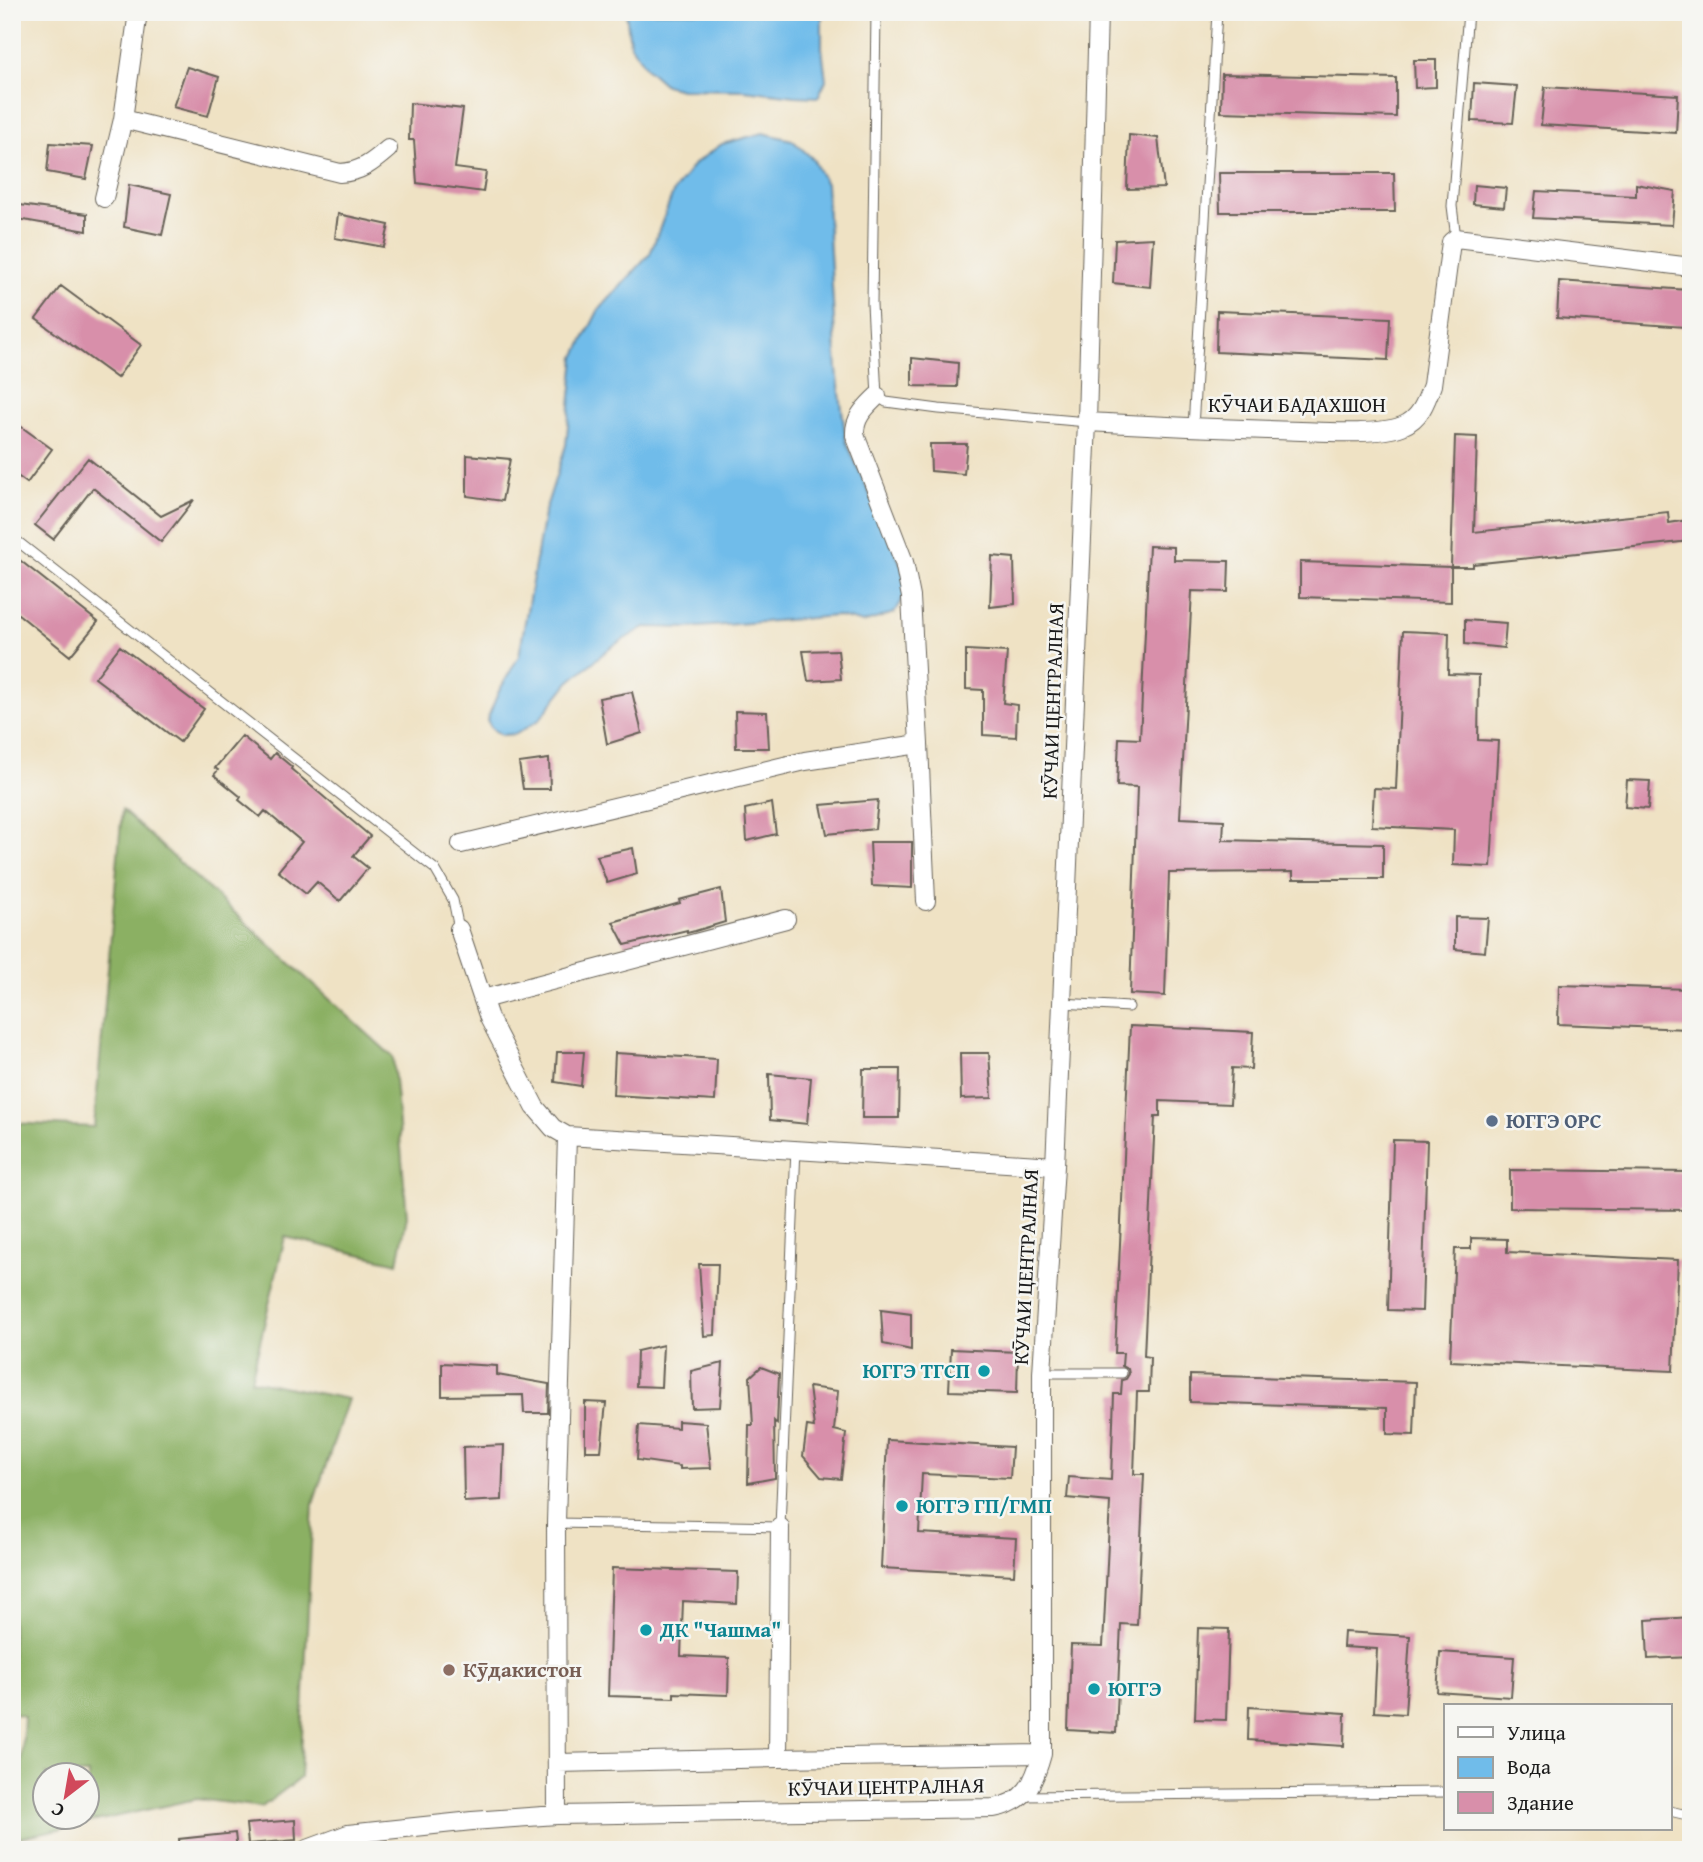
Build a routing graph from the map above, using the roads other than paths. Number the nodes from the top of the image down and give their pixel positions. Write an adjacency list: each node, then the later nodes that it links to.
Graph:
1 (138, 12): 6 (street)
2 (876, 12): 11 (lane)
3 (1098, 12): 12 (street, КӮЧАИ ЦЕНТРАЛНАЯ)
4 (1217, 12): 13 (lane)
5 (1468, 12): 9 (lane)
6 (122, 119): 7 (street); 8 (street)
7 (388, 149)
8 (104, 198)
9 (1456, 238): 10 (street); 13 (street, КӮЧАИ БАДАХШОН)
10 (1691, 267)
11 (877, 396): 12 (lane); 15 (street)
12 (1087, 422): 13 (street, КӮЧАИ БАДАХШОН); 21 (street, КӮЧАИ ЦЕНТРАЛНАЯ)
13 (1193, 428)
14 (12, 537): 19 (lane)
15 (919, 744): 16 (street); 17 (street)
16 (461, 844)
17 (926, 901)
18 (786, 919): 20 (street)
19 (459, 929): 20 (street)
20 (483, 999): 23 (street)
21 (1062, 1003): 22 (lane); 25 (street, КӮЧАИ ЦЕНТРАЛНАЯ)
22 (1129, 1007)
23 (567, 1136): 24 (street); 28 (street)
24 (796, 1148): 25 (street); 29 (lane)
25 (1055, 1166): 26 (street, КӮЧАИ ЦЕНТРАЛНАЯ)
26 (1042, 1373): 27 (lane); 30 (street, КӮЧАИ ЦЕНТРАЛНАЯ)
27 (1122, 1373)
28 (556, 1523): 29 (lane); 32 (street)
29 (780, 1527): 31 (street)
30 (1042, 1754): 31 (street); 34 (street, КӮЧАИ ЦЕНТРАЛНАЯ)
31 (778, 1758): 32 (street)
32 (557, 1763): 36 (street)
33 (1444, 1792): 34 (lane)
34 (1023, 1796): 36 (street, КӮЧАИ ЦЕНТРАЛНАЯ)
35 (1672, 1811): 37 (lane)
36 (557, 1815): 38 (street, КӮЧАИ ЦЕНТРАЛНАЯ)
37 (1691, 1816)
38 (348, 1834): 39 (street, КӮЧАИ ЦЕНТРАЛНАЯ); 40 (street)
39 (305, 1850)
40 (336, 1850)

